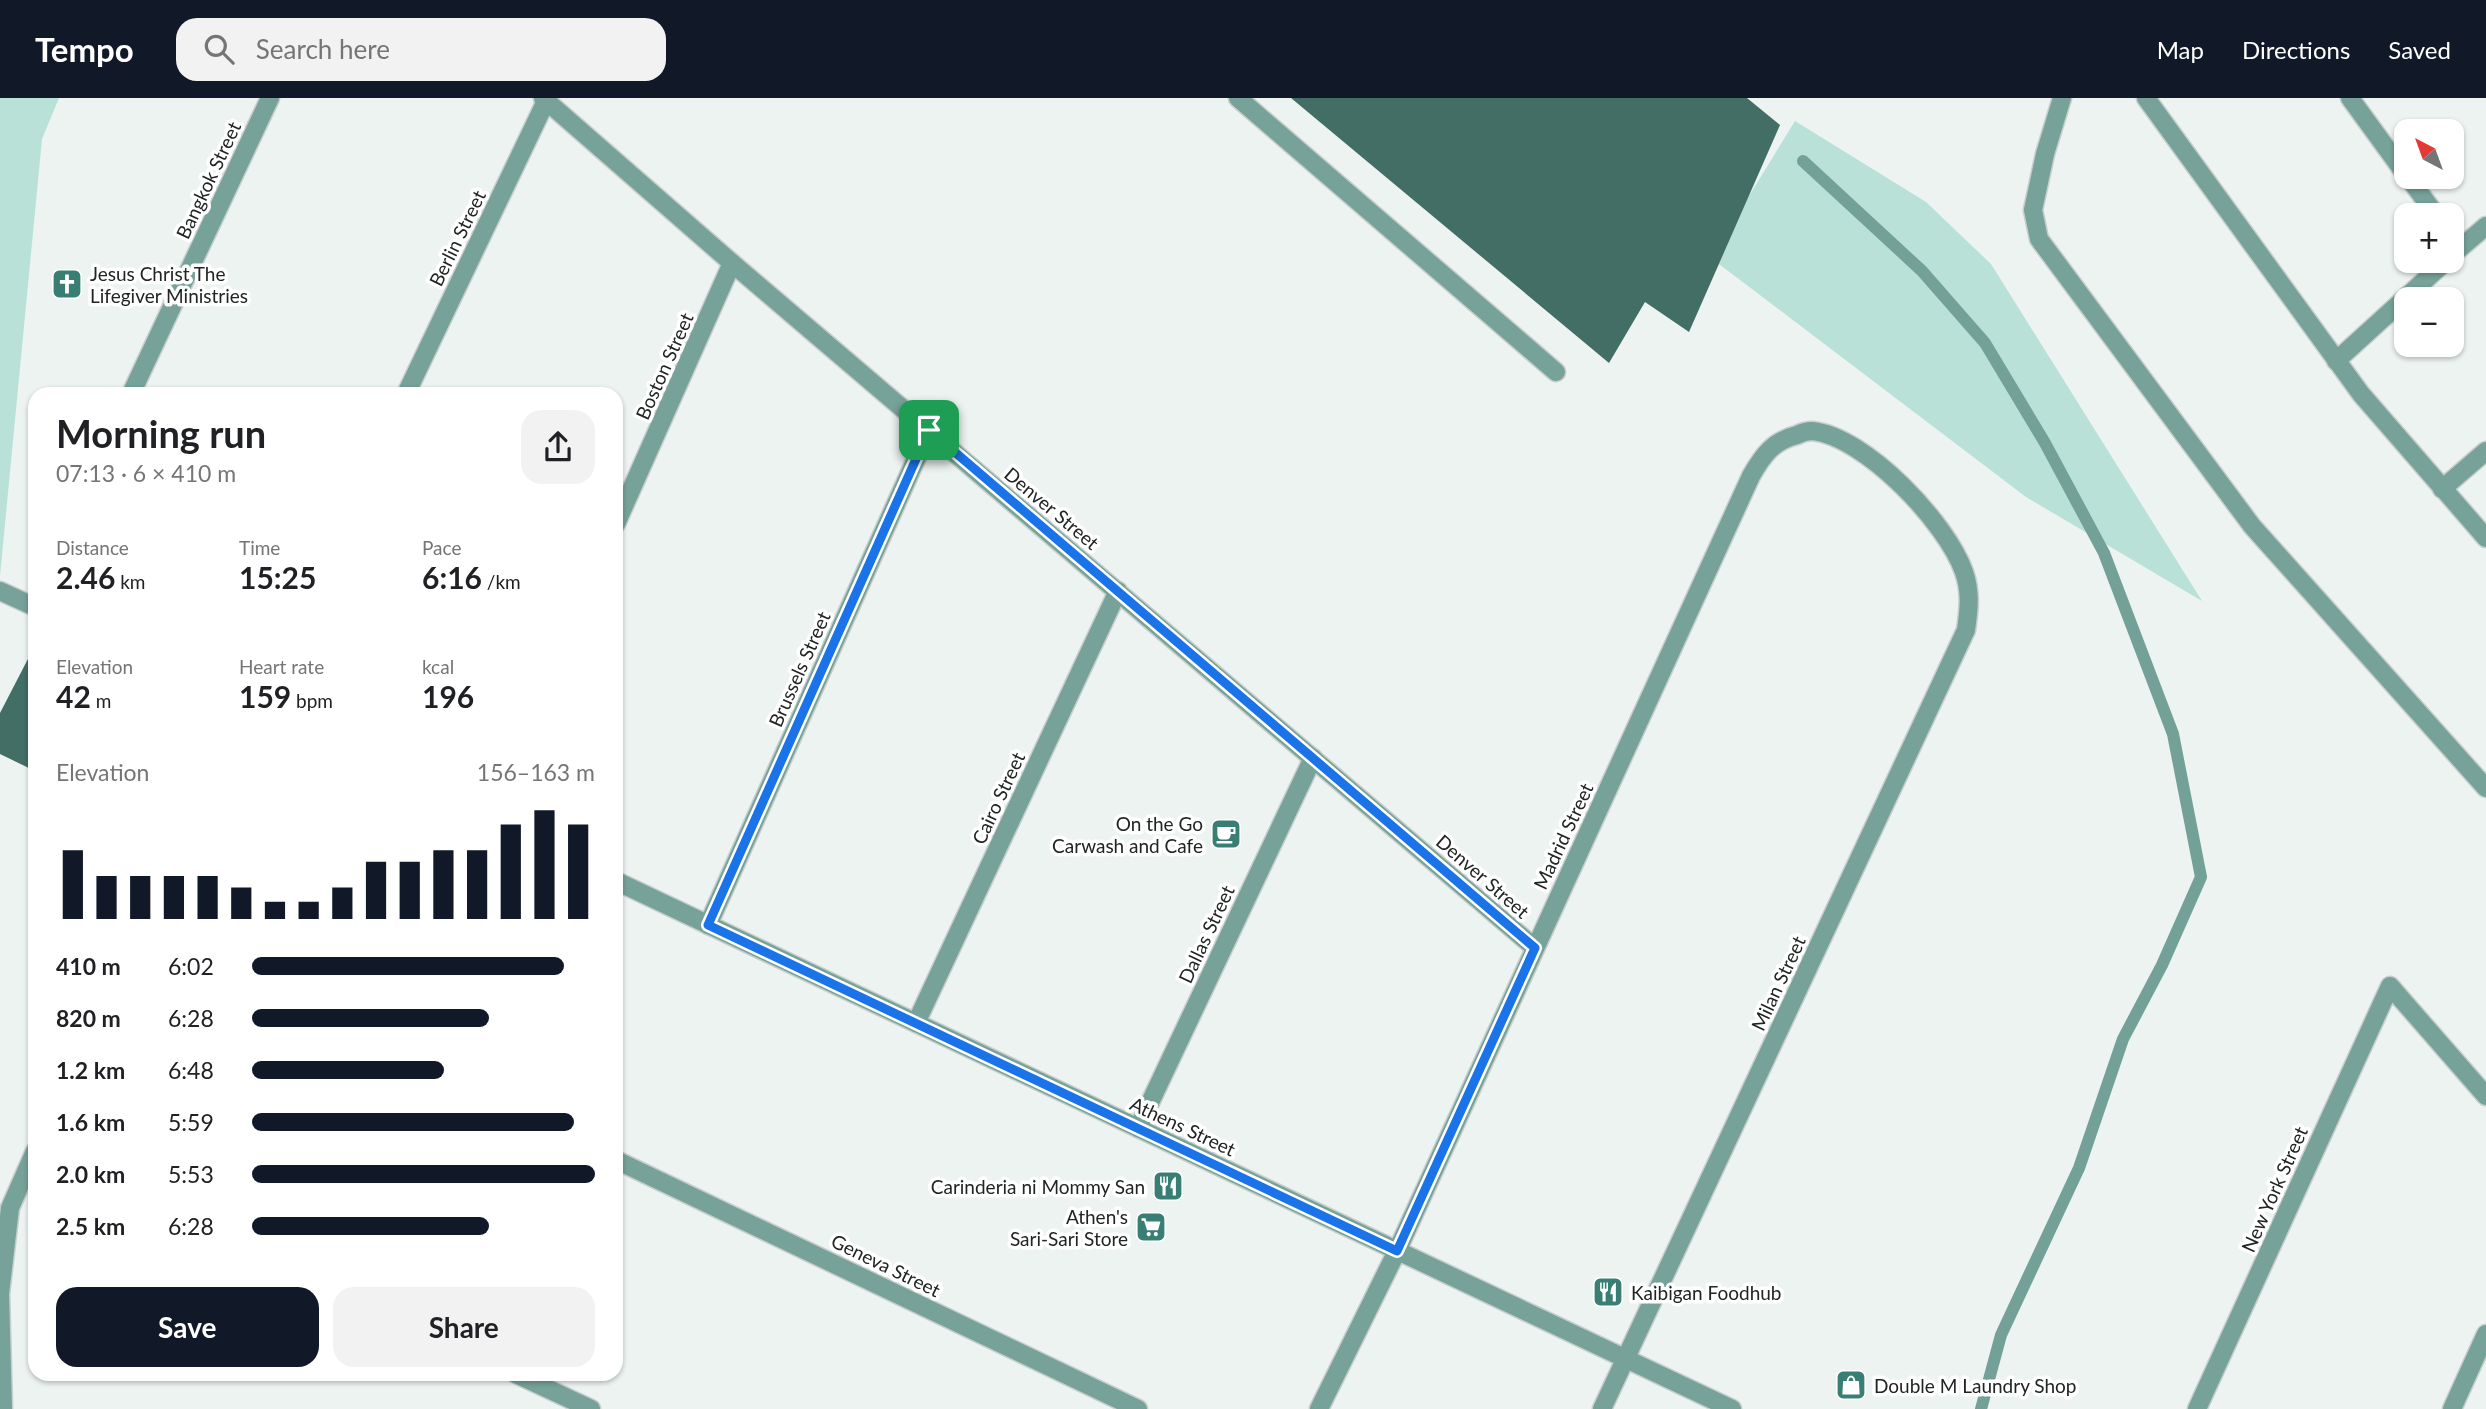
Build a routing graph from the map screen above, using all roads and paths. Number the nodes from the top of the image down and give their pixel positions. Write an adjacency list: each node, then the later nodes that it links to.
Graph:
1 (270, 98): 14 (street, Bangkok Street)
2 (1238, 98): 13 (street)
3 (2062, 98): 26 (street)
4 (2146, 98): 12 (street)
5 (2350, 98): 7 (street)
6 (545, 100): 10 (street, Denver Street); 15 (street, Berlin Street)
7 (2394, 158)
8 (2486, 226): 9 (street)
9 (2464, 240)
10 (732, 263): 16 (street, Denver Street); 20 (street, Boston Street)
11 (2433, 273): 12 (street)
12 (2336, 361): 19 (street)
13 (1556, 372)
14 (134, 387)
15 (409, 387)
16 (929, 430): 22 (street, Denver Street); 28 (street, Brussels Street)
17 (1782, 438): 29 (street, Madrid Street); 37 (street, Milan Street)
18 (2486, 451): 19 (street)
19 (2442, 489): 21 (street)
20 (623, 508)
21 (2486, 538)
22 (1118, 591): 25 (street, Denver Street); 30 (street, Cairo Street)
23 (6, 593): 24 (street)
24 (28, 602)
25 (1313, 758): 29 (street, Denver Street); 32 (street, Dallas Street)
26 (2486, 788)
27 (623, 884): 28 (street, Athens Street)
28 (708, 925): 30 (street, Athens Street)
29 (1535, 948): 35 (street, Madrid Street)
30 (916, 1023): 32 (street, Athens Street)
31 (2486, 1096): 45 (street, New York Street)
32 (1138, 1128): 35 (street, Athens Street)
33 (623, 1163): 41 (street, Geneva Street)
34 (28, 1167): 39 (street)
35 (1397, 1251): 37 (street, Athens Street); 42 (street, Madrid Street)
36 (2486, 1334): 46 (street)
37 (1626, 1359): 43 (street, Milan Street); 44 (street, Athens Street)
38 (531, 1381): 40 (street)
39 (3, 1409)
40 (591, 1409)
41 (1138, 1409)
42 (1319, 1409)
43 (1602, 1409)
44 (1732, 1409)
45 (2197, 1409)
46 (2452, 1409)

